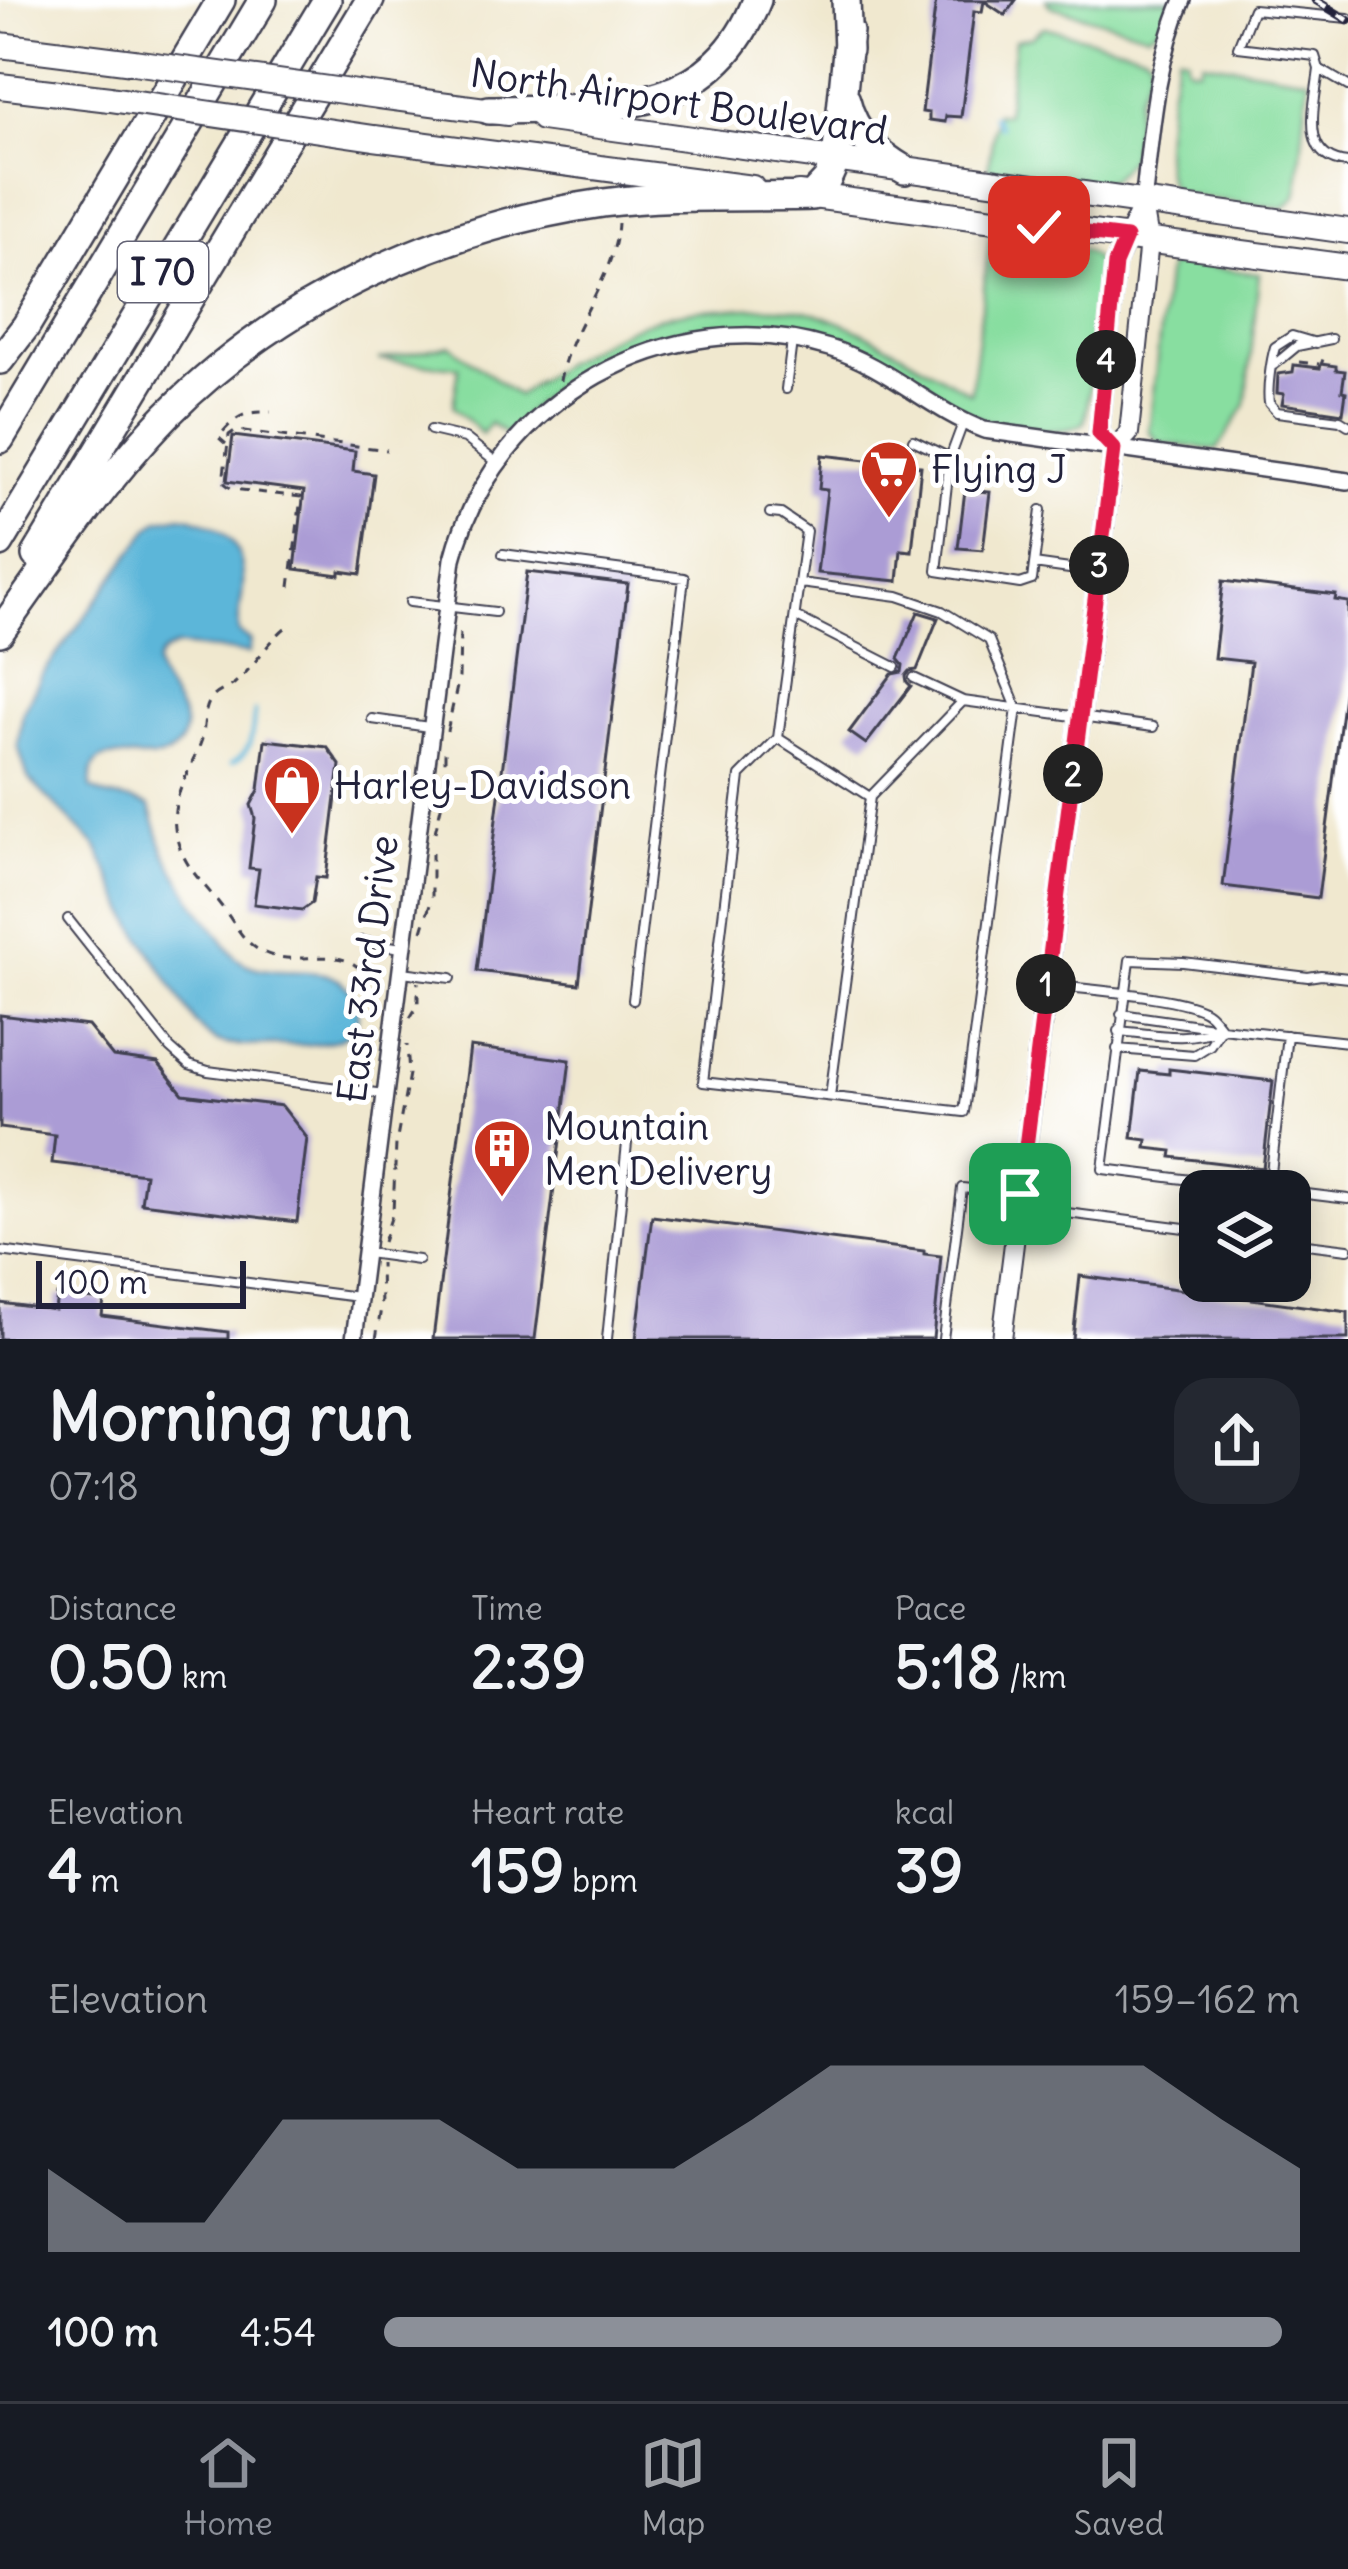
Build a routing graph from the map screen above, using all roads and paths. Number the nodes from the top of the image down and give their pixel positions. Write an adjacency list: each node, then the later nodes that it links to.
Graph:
1 (221, 0): 27 (highway)
2 (263, 0): 35 (highway, I 70)
3 (327, 0): 45 (highway, I 70)
4 (370, 0): 55 (highway)
5 (757, 0): 14 (highway)
6 (846, 0): 9 (highway)
7 (1183, 0): 19 (street)
8 (1348, 18): 11 (lane)
9 (849, 31): 15 (highway); 17 (highway)
10 (0, 45): 14 (main road, North Airport Boulevard, bridge)
11 (1319, 70): 13 (lane); 16 (lane)
12 (0, 86): 18 (main road, North Airport Boulevard, bridge)
13 (1348, 86)
14 (489, 110): 15 (main road, North Airport Boulevard)
15 (836, 160): 17 (main road, North Airport Boulevard); 18 (highway)
16 (1348, 163)
17 (905, 170): 19 (main road, North Airport Boulevard)
18 (812, 196): 22 (main road, North Airport Boulevard); 55 (highway)
19 (1143, 204): 21 (main road, North Airport Boulevard); 22 (street)
20 (619, 215): 29 (path)
21 (1348, 232)
22 (1137, 239): 23 (main road, North Airport Boulevard); 38 (street); 38 (street)
23 (1348, 267)
24 (1330, 339): 33 (lane)
25 (792, 340): 30 (lane); 32 (street, East 33rd Drive); 41 (street, East 33rd Drive)
26 (1327, 350): 28 (path)
27 (0, 360)
28 (1299, 362)
29 (559, 384)
30 (786, 389)
31 (271, 412): 37 (path)
32 (963, 422): 38 (street, East 33rd Drive); 40 (lane)
33 (1348, 425)
34 (431, 430): 41 (lane)
35 (0, 439)
36 (913, 440): 40 (lane)
37 (228, 445): 39 (path); 50 (path)
38 (1114, 449): 42 (street, East 33rd Drive); 48 (street)
39 (387, 450)
40 (950, 458): 47 (lane)
41 (497, 463): 52 (street, East 33rd Drive)
42 (1348, 482)
43 (1041, 510): 47 (lane)
44 (770, 513): 49 (lane)
45 (0, 543)
46 (503, 554): 77 (lane)
47 (1034, 564): 48 (lane)
48 (1098, 573): 61 (street)
49 (800, 583): 54 (lane); 60 (lane)
50 (290, 587)
51 (410, 602): 52 (lane)
52 (453, 607): 53 (lane); 64 (street, East 33rd Drive); 68 (path)
53 (495, 612)
54 (795, 616): 57 (lane); 65 (lane)
55 (0, 627)
56 (285, 628): 74 (path)
57 (895, 667)
58 (914, 678): 59 (lane)
59 (963, 701): 60 (lane); 66 (lane)
60 (1018, 708): 61 (lane); 85 (lane)
61 (1080, 716): 63 (lane); 75 (street)
62 (372, 719): 64 (lane)
63 (1154, 727)
64 (431, 728): 70 (street, East 33rd Drive)
65 (778, 739): 66 (lane); 85 (lane)
66 (870, 796): 85 (lane)
67 (68, 919): 84 (lane)
68 (419, 939)
69 (361, 941): 70 (lane)
70 (404, 949): 74 (street, East 33rd Drive)
71 (419, 974): 72 (lane); 74 (lane); 96 (path)
72 (451, 978)
73 (1348, 978): 76 (lane)
74 (400, 980): 84 (street, East 33rd Drive)
75 (1046, 985): 76 (lane); 91 (street)
76 (1124, 994): 78 (lane); 79 (lane)
77 (634, 1000)
78 (1121, 1014): 79 (lane); 80 (lane)
79 (1221, 1028): 80 (lane); 81 (lane); 83 (lane)
80 (1119, 1030): 83 (lane)
81 (1288, 1035): 82 (lane); 87 (lane)
82 (1348, 1042)
83 (1117, 1049): 88 (lane)
84 (386, 1094): 96 (street, East 33rd Drive)
85 (830, 1096)
86 (627, 1143): 101 (lane)
87 (1271, 1170)
88 (1179, 1179)
89 (1311, 1195): 90 (lane)
90 (1348, 1199)
91 (1019, 1201): 92 (lane); 102 (lane); 103 (street)
92 (1179, 1227)
93 (1311, 1244): 94 (lane)
94 (1348, 1249)
95 (0, 1251): 98 (lane)
96 (372, 1254): 97 (lane); 98 (street, East 33rd Drive); 100 (path)
97 (418, 1260)
98 (359, 1298): 99 (street, East 33rd Drive)
99 (354, 1339)
100 (376, 1339)
101 (607, 1339)
102 (943, 1339)
103 (1002, 1339)

